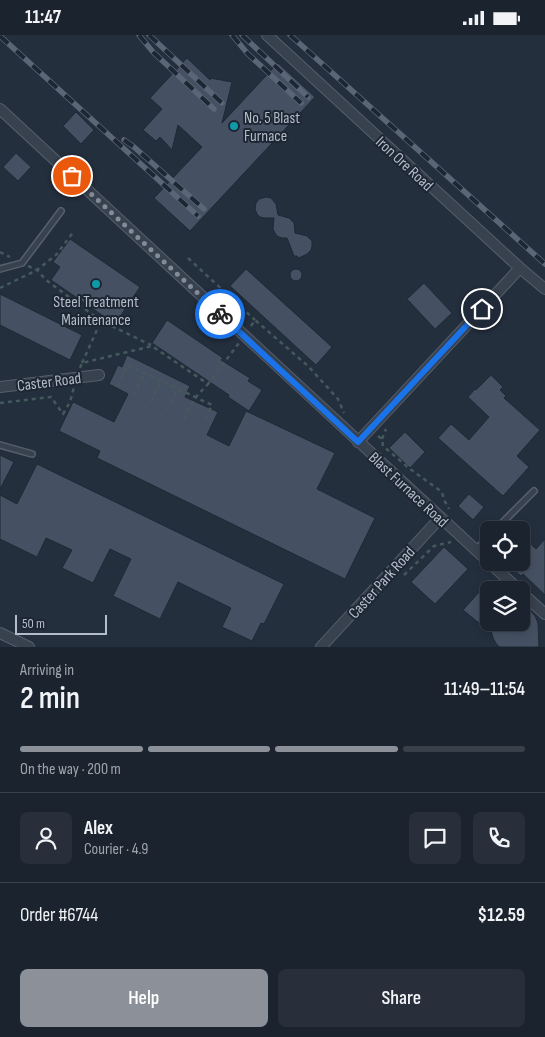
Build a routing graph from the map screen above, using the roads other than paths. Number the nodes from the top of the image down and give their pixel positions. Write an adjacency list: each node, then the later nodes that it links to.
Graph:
1 (267, 35): 4 (street, Iron Ore Road)
2 (0, 109): 9 (street, Blast Furnace Road)
3 (61, 211): 5 (lane)
4 (520, 268): 6 (street, Iron Ore Road); 9 (street)
5 (0, 269)
6 (545, 289)
7 (99, 375): 8 (street, Caster Road)
8 (0, 387)
9 (358, 442): 13 (street, Blast Furnace Road)
10 (0, 445): 11 (lane)
11 (32, 454)
12 (534, 491): 14 (lane)
13 (440, 517): 16 (street, Blast Furnace Road); 22 (street, Caster Park Road)
14 (504, 521)
15 (480, 546): 16 (lane)
16 (476, 550): 17 (street, Blast Furnace Road)
17 (509, 581)
18 (530, 600): 19 (street, Blast Furnace Road)
19 (545, 614)
20 (0, 633): 21 (street)
21 (29, 647)
22 (323, 647)

